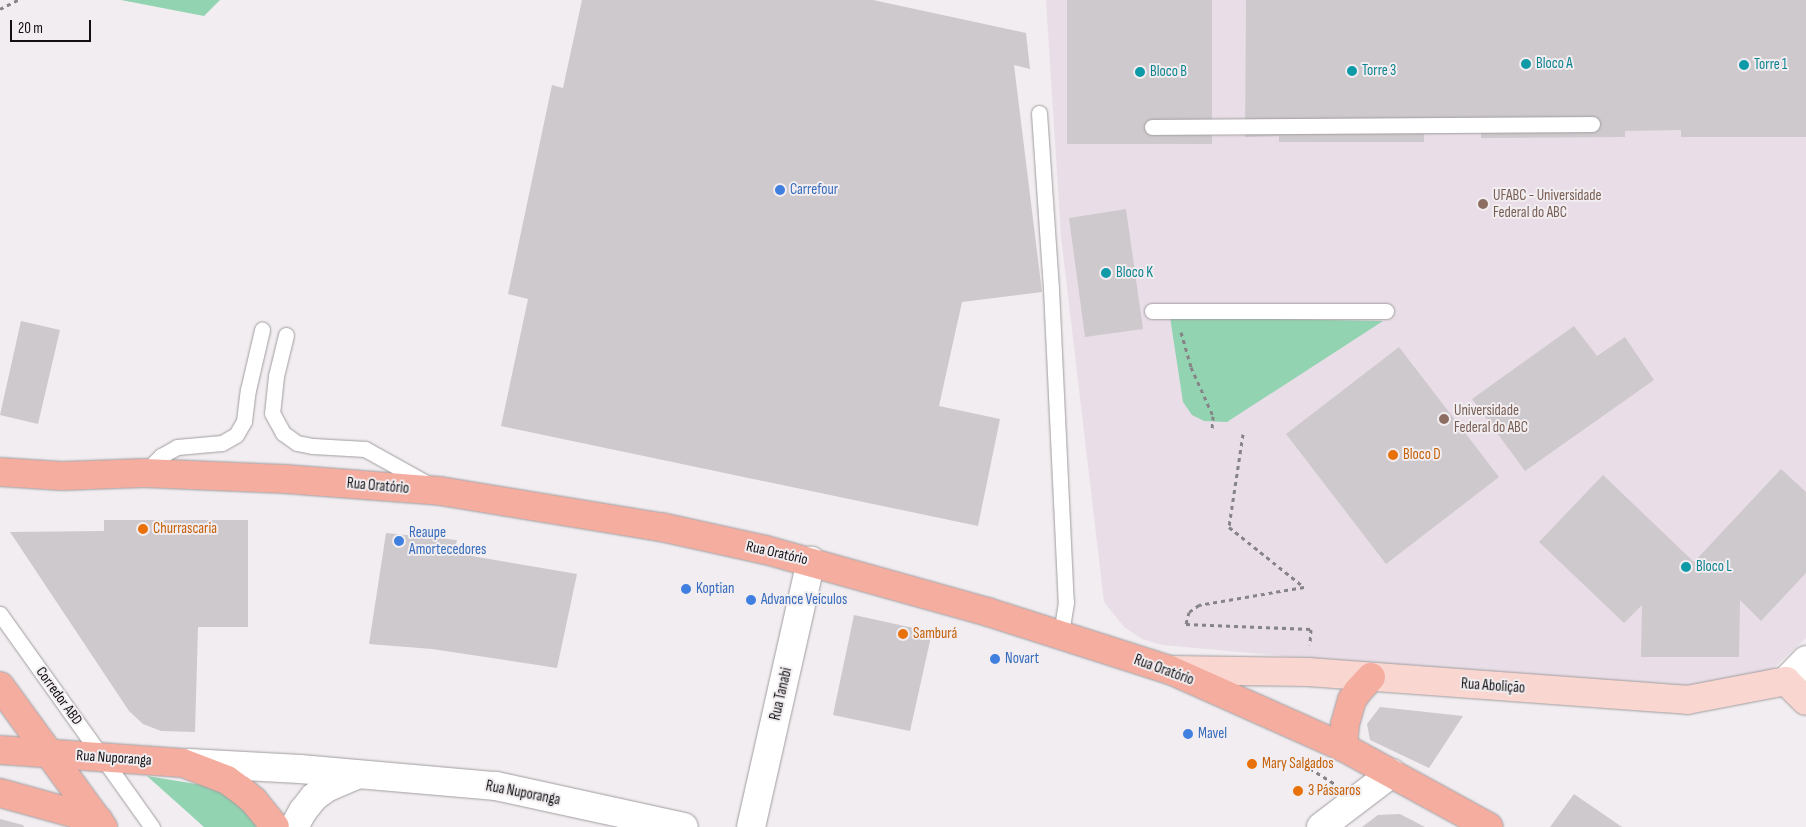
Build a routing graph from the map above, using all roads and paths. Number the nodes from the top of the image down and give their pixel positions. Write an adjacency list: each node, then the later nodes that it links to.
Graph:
1 (18, 0): 2 (path)
2 (0, 9)
3 (1039, 113): 19 (lane)
4 (1592, 124): 5 (lane)
5 (1152, 127)
6 (1152, 311): 7 (lane)
7 (1175, 311): 8 (lane); 11 (path)
8 (1386, 311)
9 (262, 330): 13 (lane)
10 (286, 335): 15 (lane)
11 (1212, 430)
12 (1243, 434): 17 (path)
13 (144, 473): 14 (main road, Rua Oratório); 15 (main road, Rua Oratório)
14 (5, 474)
15 (440, 491): 16 (main road, Rua Oratório)
16 (811, 561): 19 (main road, Rua Oratório); 39 (street, Rua Tanabi)
17 (1189, 612)
18 (0, 614): 29 (lane, Corredor ABD)
19 (1061, 635): 21 (main road, Rua Oratório)
20 (1806, 660): 23 (street)
21 (1170, 670): 22 (street, Rua Abolição); 26 (main road, Rua Oratório)
22 (1371, 676): 23 (street, Rua Abolição); 26 (main road)
23 (1786, 681): 25 (street)
24 (0, 686): 28 (main road)
25 (1806, 701)
26 (1343, 747): 31 (main road, Rua Oratório)
27 (0, 750): 28 (main road, Rua Nuporanga)
28 (49, 754): 29 (main road, Rua Nuporanga); 34 (main road)
29 (102, 756): 30 (main road, Rua Nuporanga); 35 (lane, Corredor ABD)
30 (183, 763): 32 (street, Rua Nuporanga); 36 (main road)
31 (1392, 773): 40 (street); 41 (main road, Rua Oratório)
32 (360, 774): 37 (street, Rua Nuporanga); 38 (street, Rua Nuporanga)
33 (0, 793): 34 (main road)
34 (100, 824)
35 (152, 827)
36 (275, 827)
37 (294, 827)
38 (684, 827)
39 (751, 827)
40 (1321, 827)
41 (1490, 827)

